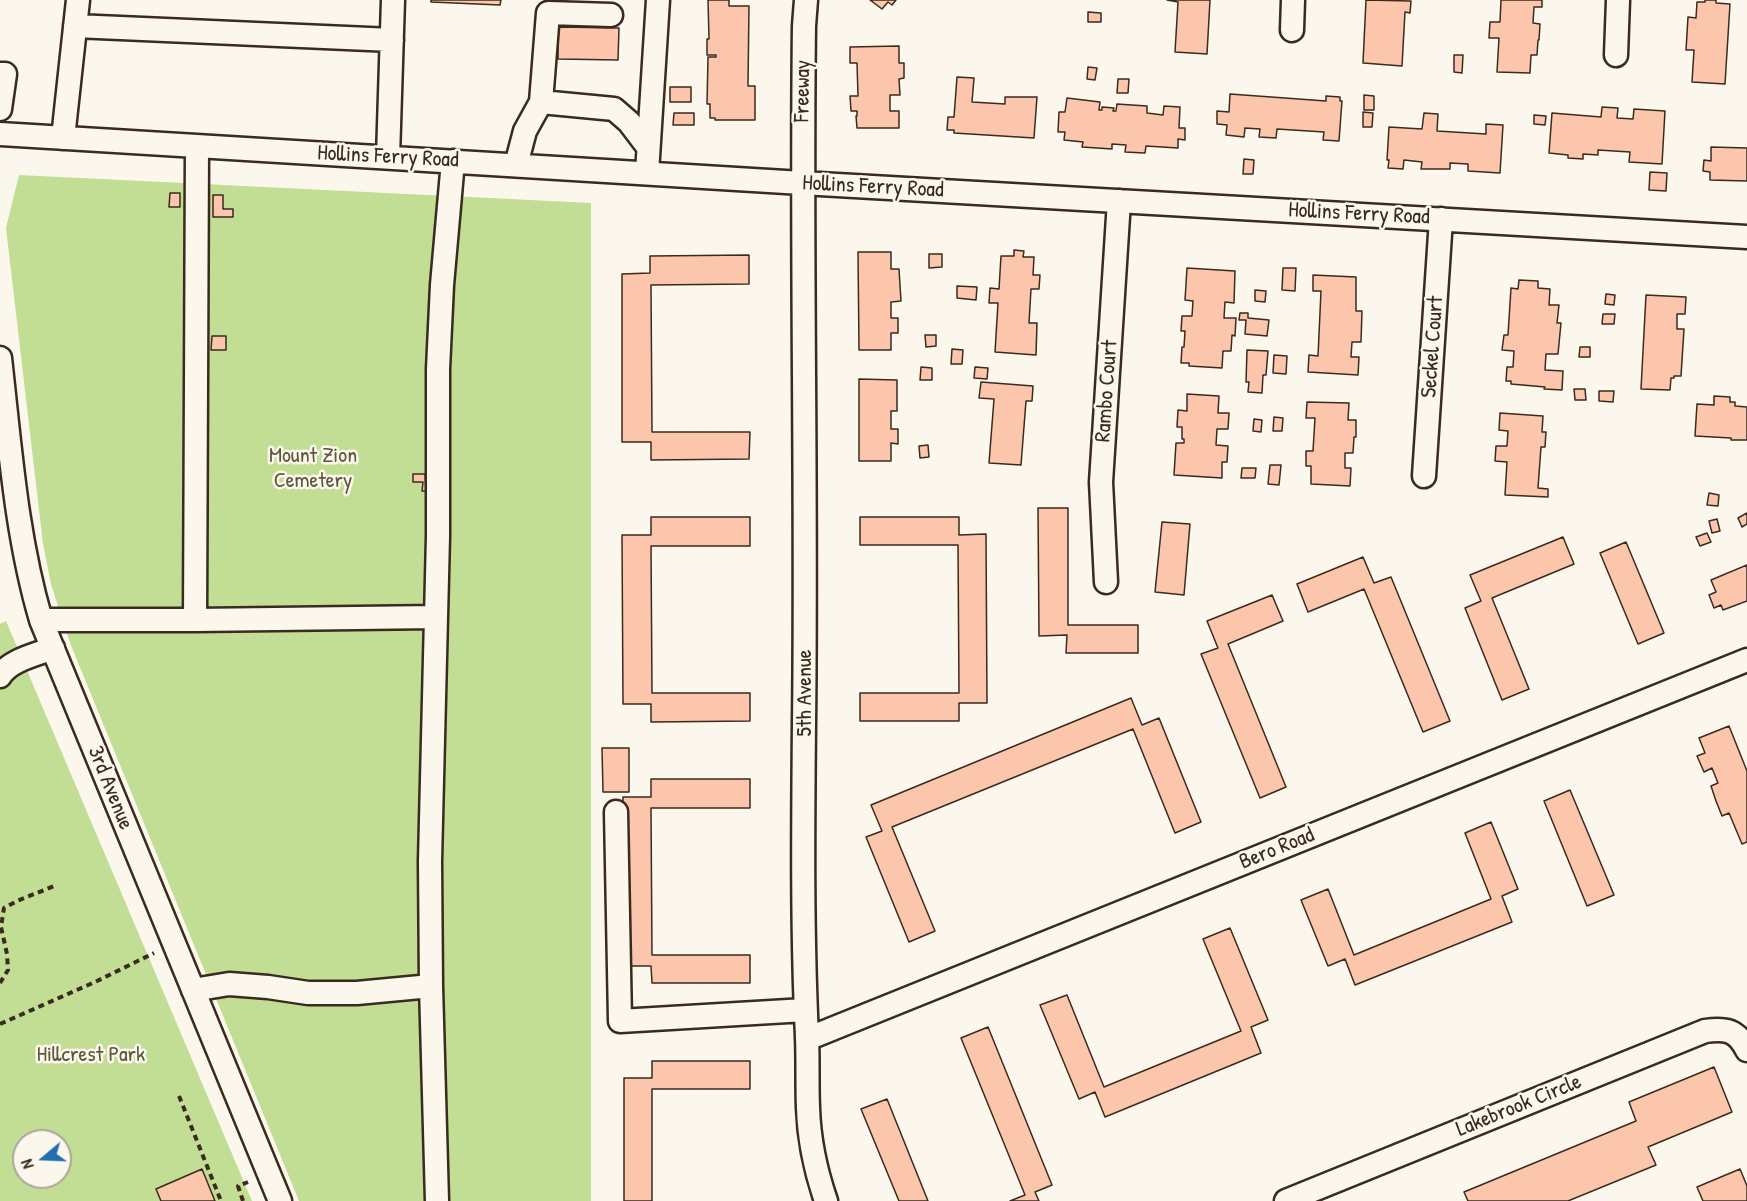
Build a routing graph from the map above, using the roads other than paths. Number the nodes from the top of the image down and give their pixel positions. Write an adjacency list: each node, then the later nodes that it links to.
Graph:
1 (78, 0): 8 (street)
2 (393, 0): 10 (street)
3 (658, 0): 18 (street)
4 (806, 0): 23 (street, Freeway)
5 (1293, 0): 9 (street)
6 (1618, 0): 11 (street)
7 (611, 15): 13 (street)
8 (75, 26): 10 (street); 16 (street)
9 (1292, 30)
10 (392, 40): 19 (street)
11 (1616, 55)
12 (0, 74): 14 (street)
13 (541, 102): 18 (street); 21 (street)
14 (0, 109)
15 (0, 134): 16 (street, Hollins Ferry Road)
16 (63, 138): 17 (street, Hollins Ferry Road)
17 (197, 146): 19 (street, Hollins Ferry Road); 32 (street)
18 (648, 147): 22 (street)
19 (388, 157): 20 (street, Hollins Ferry Road)
20 (453, 161): 21 (street, Hollins Ferry Road); 30 (street)
21 (516, 165): 22 (street, Hollins Ferry Road)
22 (647, 173): 23 (street, Hollins Ferry Road)
23 (802, 183): 24 (street, Hollins Ferry Road); 39 (street, 5th Avenue)
24 (1119, 201): 25 (street, Hollins Ferry Road); 29 (street, Rambo Court)
25 (1441, 219): 26 (street, Hollins Ferry Road); 28 (street, Seckel Court)
26 (1747, 237)
27 (0, 358): 31 (street, 3rd Avenue)
28 (1424, 476)
29 (1106, 582)
30 (436, 617): 32 (street); 37 (street)
31 (41, 620): 32 (street); 33 (street, 3rd Avenue)
32 (195, 620)
33 (53, 648): 35 (street); 38 (street, 3rd Avenue)
34 (1747, 660): 40 (street, Bero Road)
35 (0, 676)
36 (616, 812): 39 (street)
37 (431, 987): 38 (street); 43 (street)
38 (193, 990): 42 (street, 3rd Avenue)
39 (805, 1010): 40 (street, 5th Avenue)
40 (807, 1039): 44 (street, 5th Avenue)
41 (1747, 1050): 45 (street, Lakebrook Circle)
42 (280, 1201)
43 (437, 1201)
44 (826, 1201)
45 (1286, 1201)

